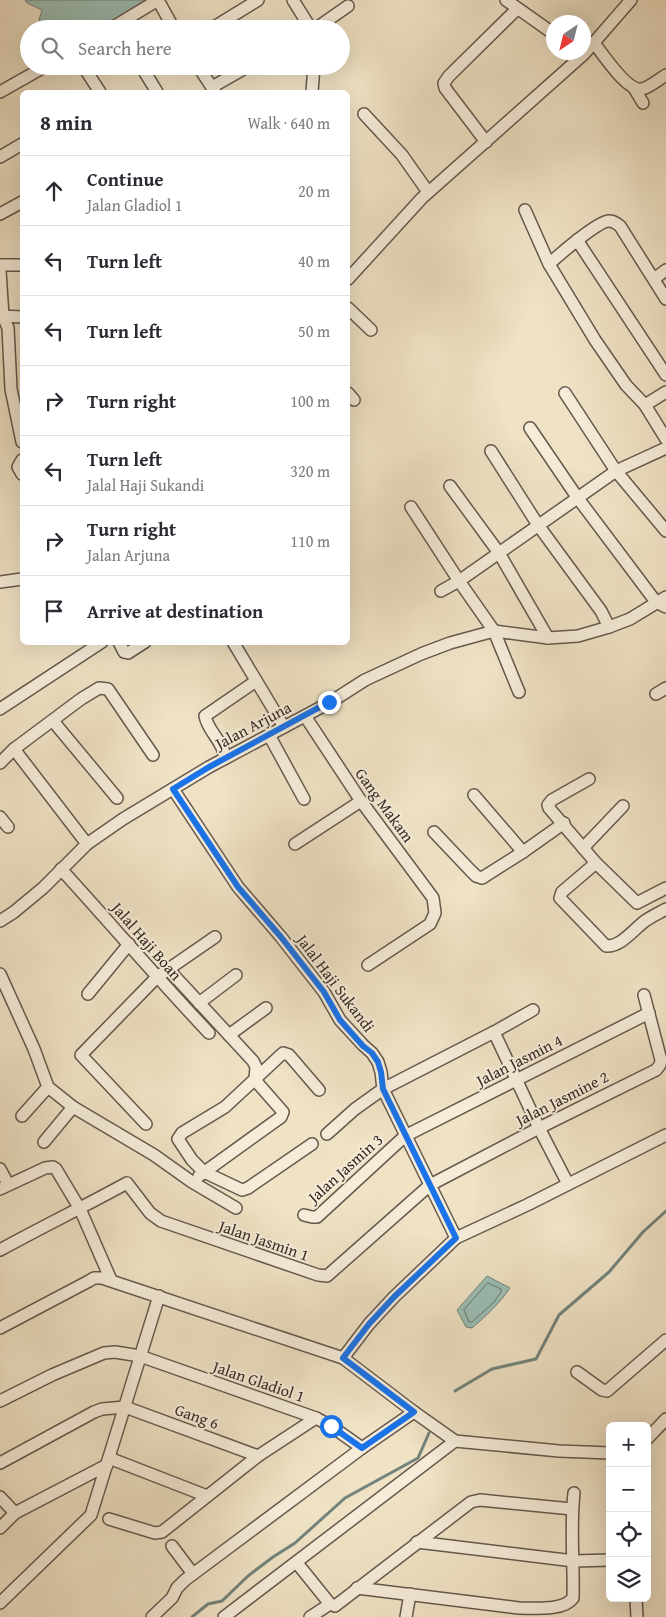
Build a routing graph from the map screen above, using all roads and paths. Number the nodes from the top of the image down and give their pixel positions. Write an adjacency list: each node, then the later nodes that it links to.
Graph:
1 (158, 0): 8 (street); 9 (street)
2 (258, 0): 10 (street)
3 (293, 0): 11 (street)
4 (506, 0): 7 (street)
5 (631, 0): 14 (street)
6 (348, 6): 12 (street)
7 (517, 9): 13 (street); 32 (street)
8 (127, 20)
9 (169, 20)
10 (226, 20)
11 (307, 20)
12 (327, 20)
13 (546, 29)
14 (594, 43): 15 (street); 24 (street)
15 (591, 46)
16 (575, 60): 32 (street)
17 (30, 75): 29 (street)
18 (89, 75): 25 (street)
19 (147, 75): 26 (street)
20 (204, 75): 27 (street)
21 (236, 75): 27 (street)
22 (313, 75): 28 (street)
23 (666, 75): 24 (street)
24 (634, 88): 30 (street)
25 (99, 90)
26 (156, 90)
27 (214, 90)
28 (312, 90)
29 (0, 92)
30 (643, 103)
31 (364, 114): 35 (street)
32 (486, 142): 35 (street)
33 (20, 145): 34 (street)
34 (0, 158)
35 (428, 192): 45 (street)
36 (20, 203): 38 (street)
37 (525, 210): 40 (street)
38 (0, 214)
39 (577, 240): 40 (street); 46 (street); 52 (street)
40 (549, 264): 55 (street)
41 (0, 265): 42 (street)
42 (20, 265)
43 (666, 270): 46 (street)
44 (0, 271): 49 (street)
45 (350, 277)
46 (654, 279): 47 (street)
47 (666, 299)
48 (350, 310): 51 (street)
49 (2, 316): 50 (street); 57 (street)
50 (20, 317)
51 (371, 330)
52 (666, 375)
53 (666, 392): 55 (street)
54 (566, 393): 61 (street)
55 (645, 405): 58 (street)
56 (530, 428): 63 (street)
57 (20, 433)
58 (666, 439)
59 (666, 448): 61 (street)
60 (491, 451): 65 (street)
61 (616, 471): 63 (street); 66 (street)
62 (450, 486): 67 (street)
63 (578, 496): 65 (street); 72 (street)
64 (411, 507): 69 (street)
65 (538, 525): 67 (street); 73 (street)
66 (666, 531)
67 (500, 553): 69 (street); 75 (street)
68 (20, 579): 70 (street)
69 (459, 581): 71 (street); 74 (street)
70 (0, 582)
71 (441, 591)
72 (663, 602): 73 (street, Jalan Arjuna)
73 (609, 627): 75 (street, Jalan Arjuna)
74 (494, 631): 75 (street, Jalan Arjuna); 81 (street); 83 (street, Jalan Arjuna)
75 (548, 638)
76 (97, 645): 82 (street)
77 (120, 645): 78 (street)
78 (140, 645)
79 (235, 645): 80 (street)
80 (256, 681): 85 (street); 89 (street)
81 (518, 692)
82 (0, 709)
83 (305, 716): 85 (street, Jalan Arjuna); 96 (street, Gang Makam)
84 (54, 721): 87 (street); 88 (street); 94 (street)
85 (284, 727): 86 (street, Jalan Arjuna)
86 (269, 735): 89 (street, Jalan Arjuna); 95 (street)
87 (14, 749): 90 (street); 102 (street)
88 (153, 755)
89 (225, 758): 92 (street, Jalan Arjuna)
90 (0, 763)
91 (589, 779): 99 (street)
92 (173, 789): 102 (street, Jalan Arjuna); 132 (street, Jalal Haji Sukandi)
93 (474, 795): 105 (street)
94 (116, 798)
95 (304, 799)
96 (361, 801): 103 (street); 115 (street, Gang Makam)
97 (624, 806): 104 (street)
98 (0, 817): 100 (street)
99 (564, 823): 104 (street); 105 (street)
100 (8, 826)
101 (434, 832): 105 (street)
102 (87, 844): 107 (street, Jalan Arjuna)
103 (295, 844)
104 (583, 848): 106 (street)
105 (523, 852)
106 (596, 863): 109 (street); 111 (street)
107 (62, 869): 112 (street, Jalan Arjuna); 114 (street, Jalal Haji Boan)
108 (666, 889): 109 (street)
109 (637, 903): 111 (street)
110 (666, 909): 111 (street)
111 (646, 920)
112 (0, 921)
113 (216, 937): 116 (street)
114 (129, 944): 119 (street, Jalal Haji Boan); 120 (street)
115 (368, 965)
116 (168, 969): 119 (street); 122 (street)
117 (0, 974): 131 (street)
118 (236, 976): 122 (street)
119 (157, 978): 127 (street, Jalal Haji Boan); 136 (street)
120 (88, 994)
121 (644, 996): 125 (street, Jalan Jasmine 2)
122 (199, 1003): 128 (street)
123 (266, 1008): 128 (street)
124 (533, 1010): 126 (street)
125 (649, 1013): 130 (street, Jalan Jasmin 4); 137 (street, Jalan Jasmine 2)
126 (494, 1032): 130 (street); 132 (street)
127 (209, 1034)
128 (229, 1036): 129 (street)
129 (255, 1080): 133 (street); 144 (street); 144 (street)
130 (516, 1080): 137 (street); 140 (street, Jalan Jasmin 4)
131 (48, 1088): 134 (street); 135 (street)
132 (383, 1089): 138 (street); 140 (street, Jalal Haji Sukandi)
133 (319, 1090)
134 (73, 1107): 141 (street); 144 (street)
135 (22, 1116)
136 (146, 1124)
137 (539, 1128): 145 (street); 146 (street, Jalan Jasmine 2)
138 (327, 1134)
139 (666, 1135): 145 (street)
140 (405, 1136): 146 (street, Jalal Haji Sukandi); 150 (street, Jalan Jasmin 3)
141 (44, 1142)
142 (312, 1144): 144 (street)
143 (0, 1169): 147 (street)
144 (198, 1177): 148 (street)
145 (568, 1184): 151 (street)
146 (430, 1185): 149 (street, Jalan Jasmin 1); 151 (street, Jalal Haji Sukandi)
147 (4, 1186): 149 (street)
148 (236, 1208)
149 (80, 1209): 152 (street); 153 (street)
150 (304, 1215)
151 (456, 1238): 158 (street)
152 (0, 1250)
153 (111, 1280): 154 (street); 155 (street)
154 (159, 1296): 157 (street); 158 (street)
155 (0, 1328)
156 (666, 1340): 159 (street)
157 (140, 1356): 160 (street, Jalan Gladiol 1); 161 (street); 163 (street, Jalan Gladiol 1)
158 (343, 1358): 162 (street)
159 (577, 1372)
160 (0, 1401)
161 (125, 1407): 169 (street, Gang 6); 170 (street); 171 (street)
162 (414, 1412): 166 (street); 167 (street)
163 (316, 1418): 167 (street, Jalan Gladiol 1); 169 (street)
164 (666, 1419): 165 (street)
165 (651, 1435)
166 (455, 1441): 168 (street); 183 (street)
167 (362, 1448): 184 (street)
168 (606, 1453)
169 (258, 1456): 173 (street)
170 (108, 1461): 173 (street); 176 (street); 188 (street)
171 (0, 1463)
172 (574, 1493): 175 (street)
173 (207, 1496): 177 (street)
174 (0, 1497): 176 (street)
175 (572, 1509): 179 (street); 182 (street)
176 (15, 1513): 178 (street)
177 (109, 1519)
178 (0, 1528)
179 (417, 1542): 182 (street); 185 (street)
180 (172, 1546): 184 (street)
181 (606, 1560): 182 (street)
182 (574, 1561): 186 (street)
183 (297, 1563): 189 (street); 191 (street)
184 (193, 1574): 190 (street)
185 (357, 1588): 186 (street); 189 (street)
186 (410, 1594): 193 (street)
187 (636, 1602): 194 (street)
188 (0, 1603)
189 (330, 1604): 192 (street)
190 (152, 1617)
191 (224, 1617)
192 (310, 1617)
193 (406, 1617)
194 (638, 1617)

